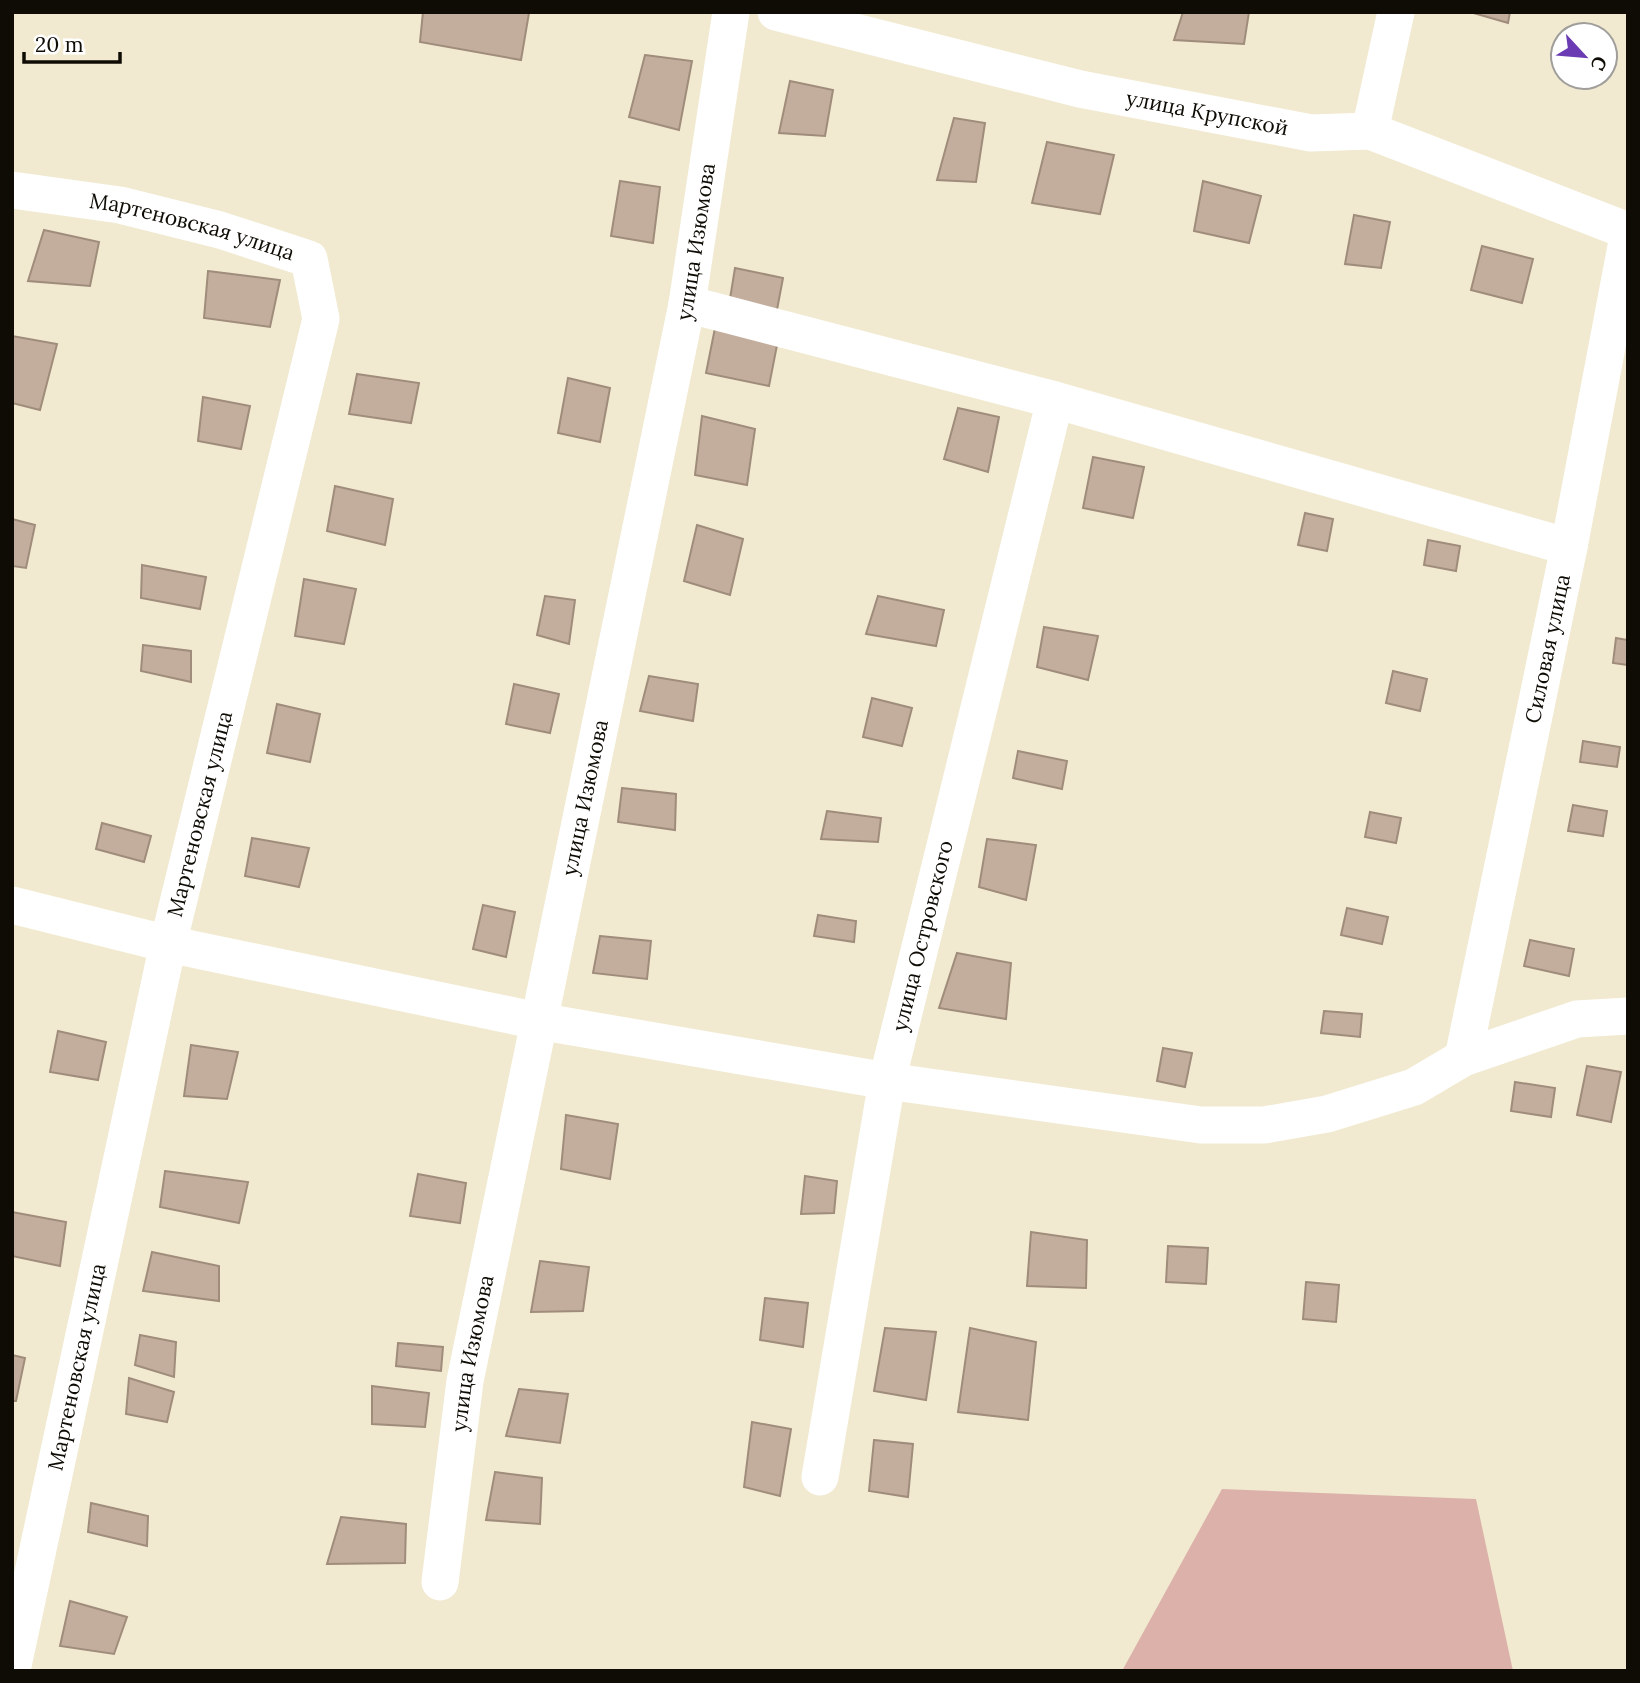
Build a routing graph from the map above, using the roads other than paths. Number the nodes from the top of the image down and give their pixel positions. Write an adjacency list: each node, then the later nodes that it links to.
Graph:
1 (731, 12): 8 (street, улица Изюмова)
2 (776, 12): 4 (street, улица Крупской)
3 (1396, 12): 4 (street)
4 (1370, 131): 6 (street, улица Крупской)
5 (12, 190): 12 (street, Мартеновская улица)
6 (1628, 231)
7 (1628, 236): 10 (street, Силовая улица)
8 (687, 304): 9 (street); 14 (street, улица Изюмова)
9 (1055, 400): 10 (street); 16 (street, улица Островского)
10 (1569, 547): 15 (street, Силовая улица)
11 (12, 905): 12 (street)
12 (168, 944): 14 (street); 19 (street, Мартеновская улица)
13 (1628, 1016): 15 (street)
14 (538, 1021): 16 (street); 18 (street, улица Изюмова)
15 (1463, 1058): 16 (street)
16 (887, 1081): 17 (street, улица Островского)
17 (820, 1477)
18 (440, 1582)
19 (12, 1670)

